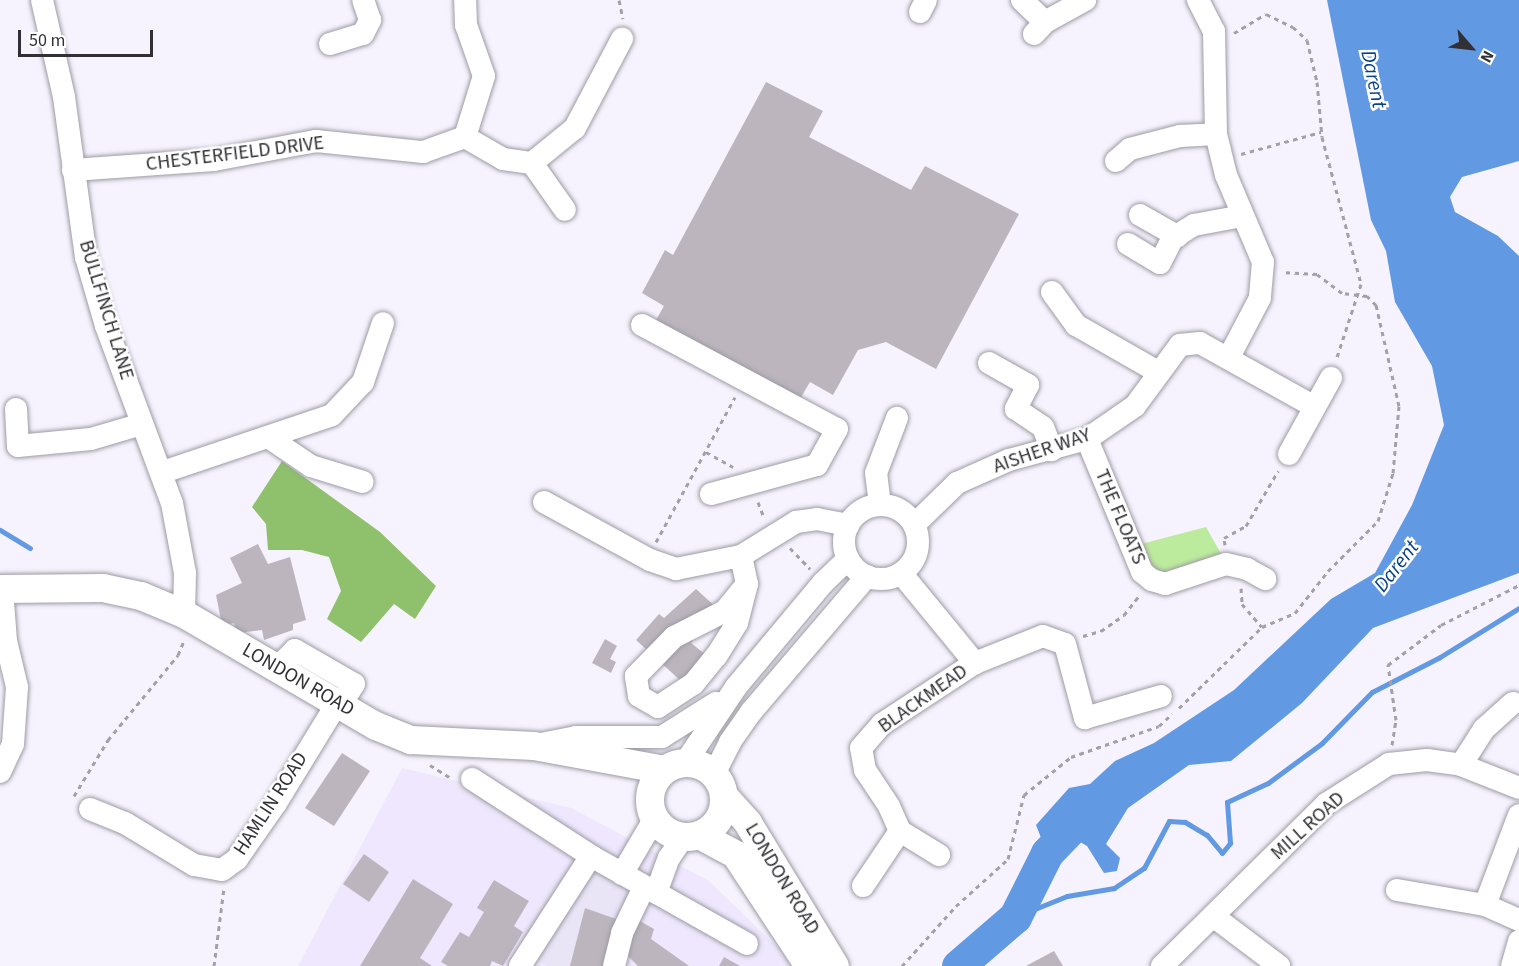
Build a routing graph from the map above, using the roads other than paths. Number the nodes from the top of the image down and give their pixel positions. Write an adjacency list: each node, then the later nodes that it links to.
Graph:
1 (42, 0): 14 (street, BULLFINCH LANE)
2 (363, 0): 9 (street)
3 (465, 0): 11 (street)
4 (1022, 0): 7 (street)
5 (1085, 0): 7 (street)
6 (1198, 0): 10 (street)
7 (1044, 18)
8 (622, 39): 13 (street)
9 (330, 44)
10 (1216, 134): 12 (street); 17 (street)
11 (465, 137): 13 (street); 14 (street, CHESTERFIELD DRIVE)
12 (1116, 161)
13 (532, 163): 15 (street)
14 (73, 170): 30 (street, BULLFINCH LANE)
15 (565, 210)
16 (1140, 215): 18 (street)
17 (1242, 216): 18 (street); 23 (street)
18 (1177, 236): 19 (street)
19 (1128, 244)
20 (1052, 292): 25 (street)
21 (383, 323): 31 (street)
22 (642, 325): 37 (street)
23 (1229, 357): 25 (street, AISHER WAY); 27 (street, AISHER WAY)
24 (989, 363): 33 (street)
25 (1158, 372): 32 (street, AISHER WAY)
26 (1331, 378): 27 (street)
27 (1313, 406): 34 (street)
28 (16, 410): 30 (street)
29 (897, 418): 39 (street)
30 (142, 424): 35 (street, BULLFINCH LANE)
31 (268, 437): 35 (street); 36 (street)
32 (1087, 440): 33 (street, AISHER WAY); 46 (street, THE FLOATS)
33 (1052, 450): 41 (street, AISHER WAY)
34 (1289, 454)
35 (163, 472): 49 (street, BULLFINCH LANE)
36 (363, 482)
37 (711, 494)
38 (544, 502): 42 (street)
39 (880, 505): 40 (street); 41 (street)
40 (848, 525): 42 (street); 43 (street)
41 (914, 525): 44 (street)
42 (741, 556): 47 (street)
43 (848, 559): 45 (street); 51 (street)
44 (901, 573): 45 (street); 50 (street, BLACKMEAD)
45 (867, 576): 61 (street)
46 (1265, 579)
47 (747, 584): 47 (street)
48 (1, 589): 49 (main road, LONDON ROAD); 59 (street)
49 (189, 617): 53 (main road, LONDON ROAD)
50 (975, 663): 52 (street, BLACKMEAD); 66 (street, BLACKMEAD)
51 (736, 687): 55 (street); 58 (street)
52 (1161, 696)
53 (339, 703): 55 (main road, LONDON ROAD); 63 (street, HAMLIN ROAD)
54 (1513, 703): 57 (street)
55 (534, 746): 56 (main road, LONDON ROAD)
56 (602, 760): 58 (main road, LONDON ROAD); 64 (main road, LONDON ROAD)
57 (1461, 765): 62 (street, MILL ROAD); 75 (street, MILL ROAD)
58 (675, 767): 61 (main road, LONDON ROAD); 64 (main road)
59 (0, 772)
60 (472, 779): 69 (street)
61 (719, 785): 67 (main road, LONDON ROAD); 79 (main road, LONDON ROAD)
62 (1519, 788)
63 (90, 809)
64 (652, 809): 67 (main road, LONDON ROAD); 70 (street)
65 (1519, 815): 74 (street)
66 (900, 831): 68 (street); 71 (street)
67 (692, 836): 72 (street); 79 (main road, LONDON ROAD)
68 (939, 855)
69 (591, 856): 70 (street); 80 (street)
70 (622, 874): 72 (street)
71 (863, 886)
72 (650, 890): 78 (street); 81 (street)
73 (1397, 890): 74 (street)
74 (1485, 905): 76 (street)
75 (1213, 916): 82 (street, MILL ROAD); 83 (street)
76 (1519, 920)
77 (1519, 940): 84 (street)
78 (747, 944)
79 (820, 962)
80 (520, 966)
81 (614, 966)
82 (1162, 966)
83 (1279, 966)
84 (1512, 966)

